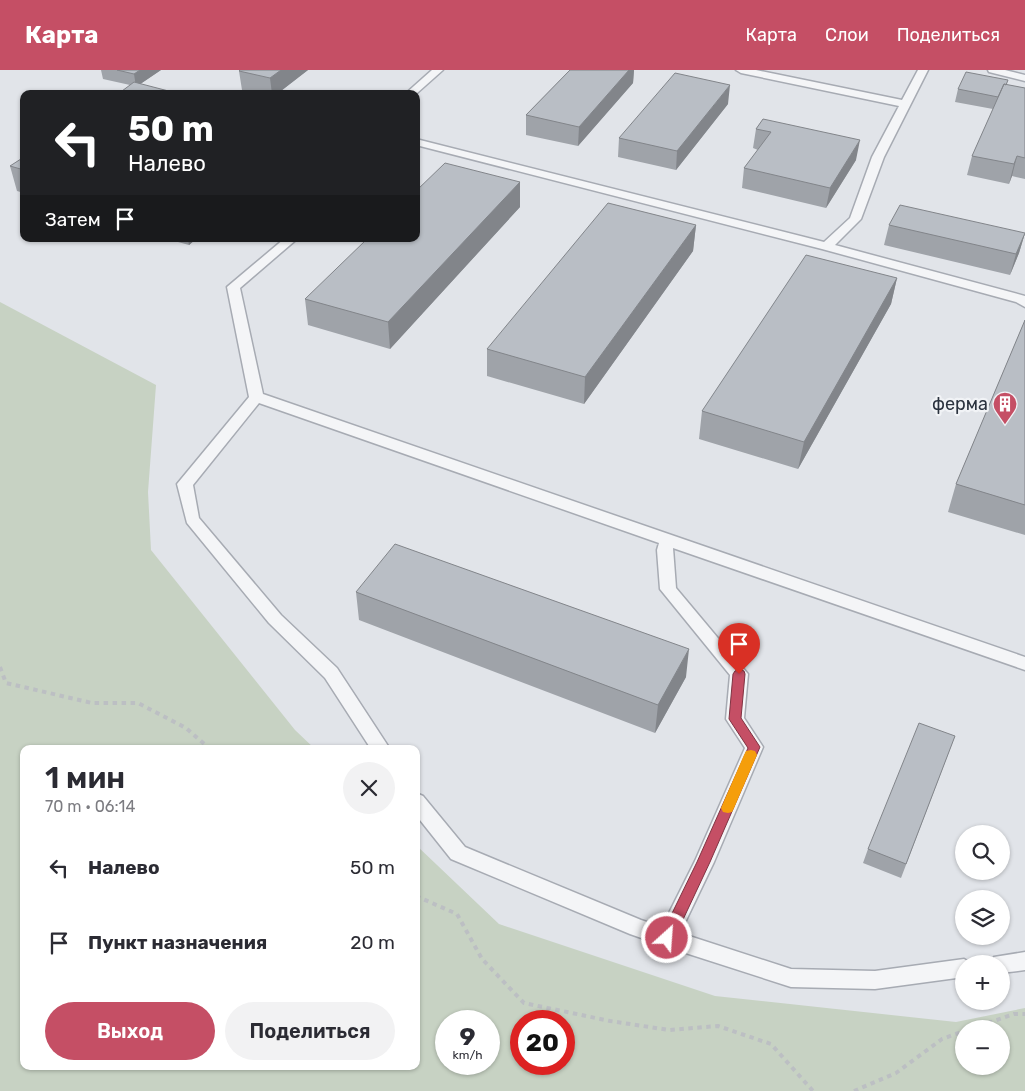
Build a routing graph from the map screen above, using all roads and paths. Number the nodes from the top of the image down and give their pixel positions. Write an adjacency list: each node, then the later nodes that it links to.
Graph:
1 (438, 70): 6 (lane)
2 (740, 70): 7 (lane)
3 (923, 70): 7 (lane)
4 (993, 70): 5 (lane)
5 (1025, 78)
6 (415, 90)
7 (905, 104): 10 (lane)
8 (420, 143): 10 (lane)
9 (287, 242): 12 (lane)
10 (826, 246): 11 (lane)
11 (1025, 303)
12 (256, 398): 13 (lane); 17 (lane)
13 (667, 540): 14 (lane); 20 (lane)
14 (1025, 664)
15 (0, 667): 16 (path)
16 (205, 745)
17 (378, 745)
18 (420, 806): 20 (lane)
19 (420, 898): 27 (path)
20 (667, 938): 23 (lane)
21 (1025, 961): 22 (lane)
22 (1010, 963)
23 (955, 969)
24 (1025, 1014): 25 (path)
25 (997, 1020)
26 (955, 1034): 28 (path)
27 (812, 1091)
28 (854, 1091)

